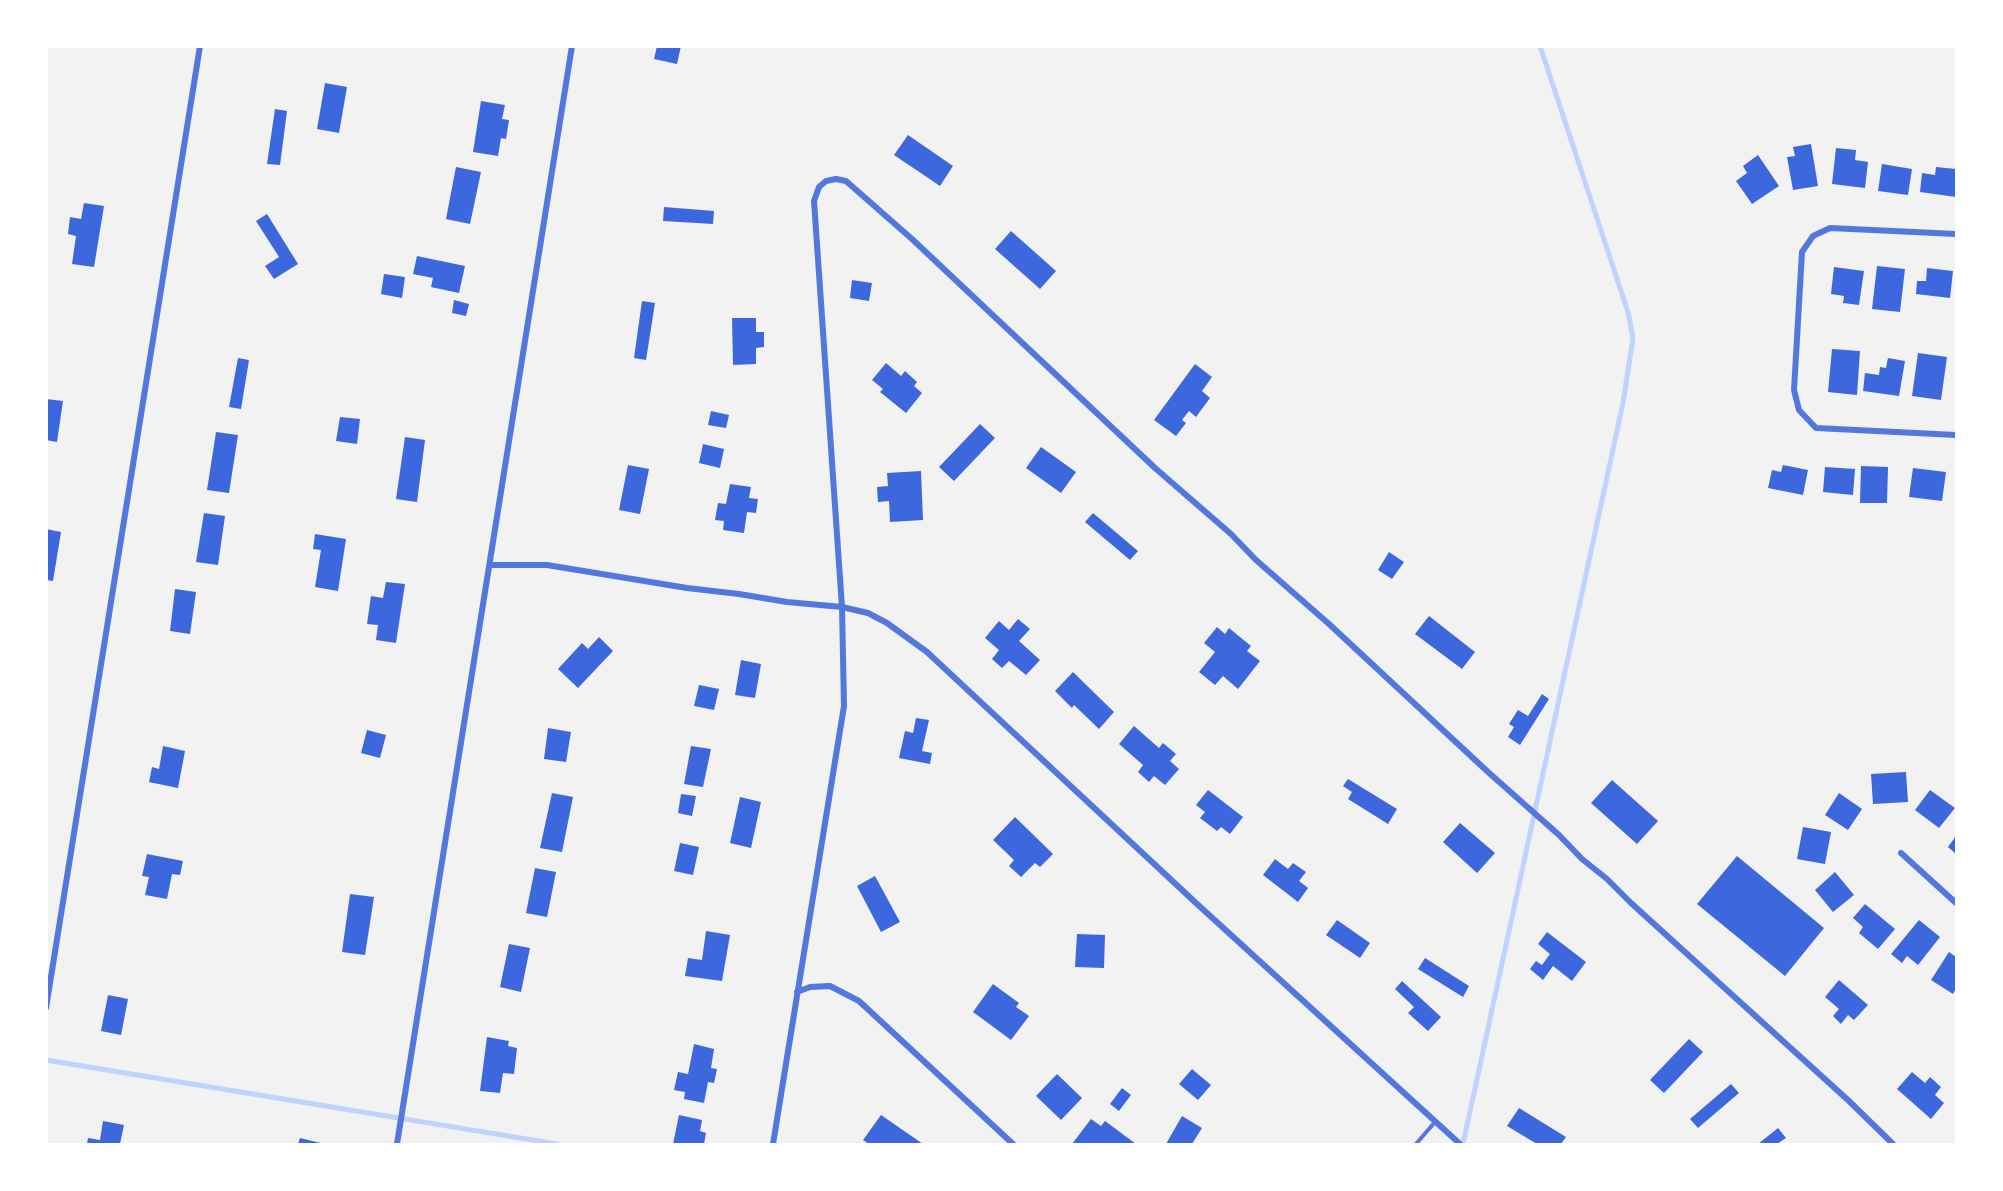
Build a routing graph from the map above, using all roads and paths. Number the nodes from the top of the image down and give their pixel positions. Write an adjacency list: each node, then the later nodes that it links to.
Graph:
1 (200, 46): 10 (street)
2 (572, 46): 5 (street)
3 (1956, 234): 4 (street)
4 (1956, 435)
5 (491, 565): 6 (street); 12 (street)
6 (842, 607): 9 (street); 11 (street); 17 (street)
7 (1901, 853): 8 (street)
8 (1956, 903)
9 (797, 992): 13 (street); 14 (street)
10 (46, 1008)
11 (1435, 1122): 15 (lane); 16 (street)
12 (398, 1144)
13 (773, 1144)
14 (1013, 1144)
15 (1416, 1144)
16 (1460, 1144)
17 (1893, 1144)

